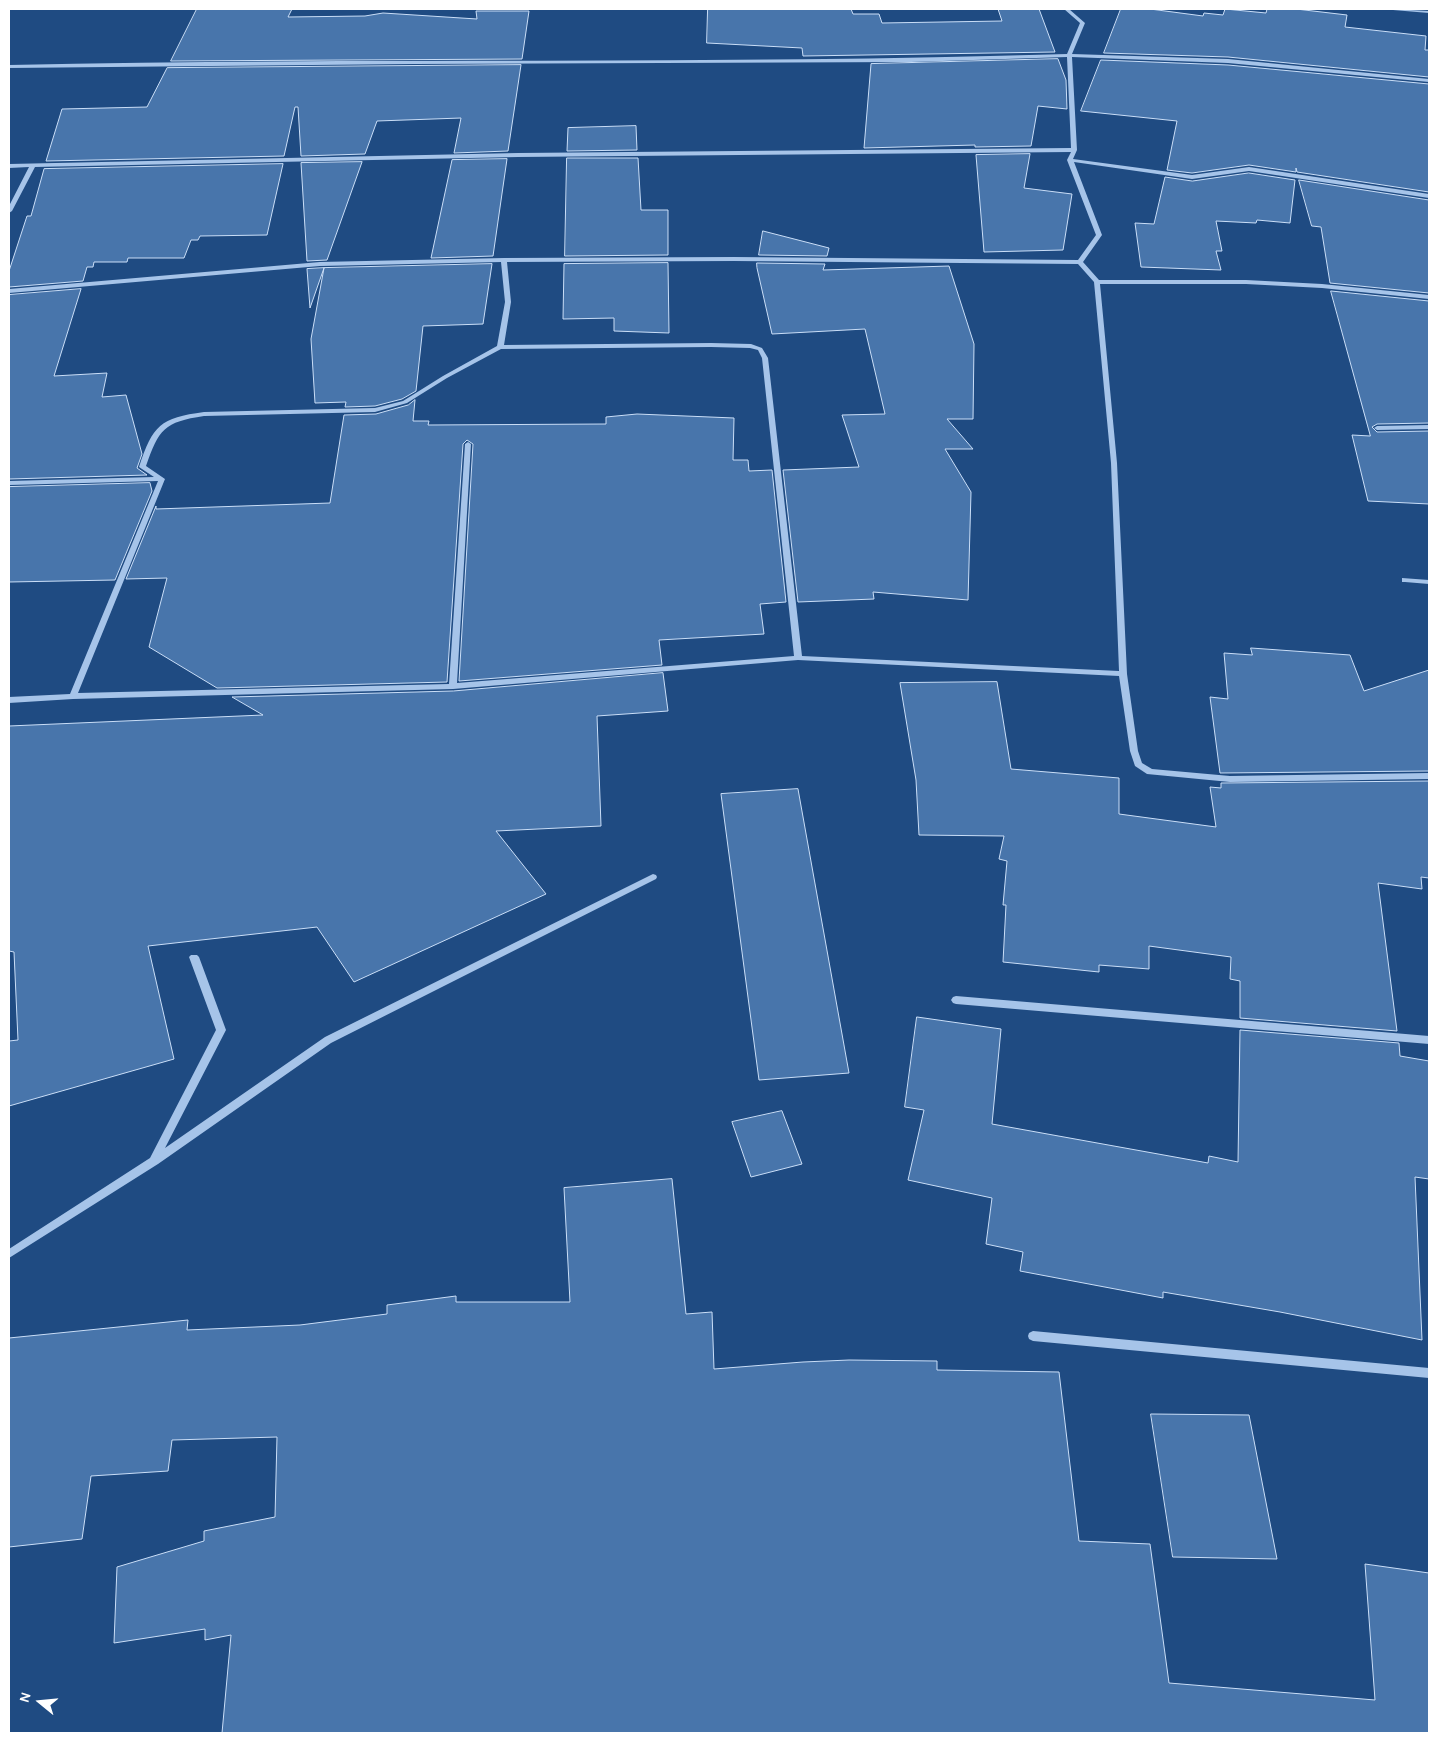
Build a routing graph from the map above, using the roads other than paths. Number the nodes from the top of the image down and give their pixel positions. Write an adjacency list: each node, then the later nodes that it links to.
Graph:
1 (1066, 9): 4 (street)
2 (1394, 9): 3 (street)
3 (1429, 12)
4 (1069, 55): 5 (street); 6 (street); 7 (street)
5 (9, 66)
6 (1429, 80)
7 (1074, 150): 8 (street); 9 (street)
8 (1070, 160): 11 (street); 14 (street)
9 (33, 165): 10 (street); 12 (street)
10 (9, 166)
11 (1429, 196)
12 (9, 211)
13 (504, 260): 14 (street); 16 (street); 18 (street)
14 (1080, 262): 15 (street)
15 (1097, 282): 17 (street); 27 (street)
16 (9, 291)
17 (1429, 297)
18 (500, 347): 22 (street); 26 (street)
19 (1429, 427): 20 (street)
20 (1377, 428)
21 (468, 444): 28 (street)
22 (162, 479): 23 (street); 29 (street)
23 (9, 483)
24 (1404, 580): 25 (street)
25 (1429, 582)
26 (798, 658): 27 (street); 28 (street)
27 (1123, 674): 31 (street)
28 (453, 686): 29 (street)
29 (73, 696): 30 (street)
30 (9, 700)
31 (1429, 776)
32 (653, 877): 36 (street)
33 (194, 957): 36 (street)
34 (956, 1000): 35 (street)
35 (1429, 1040)
36 (154, 1161): 37 (street)
37 (9, 1254)
38 (1034, 1336): 39 (street)
39 (1429, 1373)

